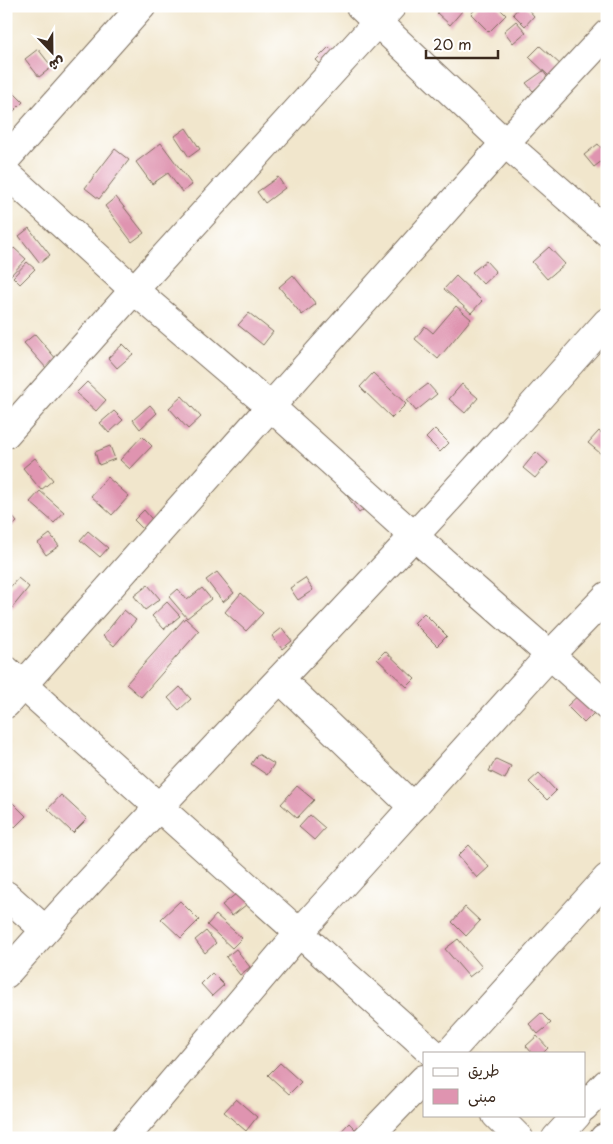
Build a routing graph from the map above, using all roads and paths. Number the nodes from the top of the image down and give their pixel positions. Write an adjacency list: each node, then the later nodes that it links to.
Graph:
1 (142, 6): 5 (street)
2 (377, 12): 4 (street); 8 (street)
3 (607, 34): 4 (street)
4 (505, 143): 7 (street); 10 (street)
5 (6, 159)
6 (6, 173): 8 (street)
7 (607, 232)
8 (134, 290): 10 (street); 11 (street)
9 (607, 322): 12 (street)
10 (271, 406): 12 (street); 16 (street)
11 (6, 434)
12 (414, 536): 14 (street); 15 (street)
13 (607, 596): 14 (street)
14 (550, 655): 17 (street); 19 (street)
15 (280, 679): 18 (street); 19 (street)
16 (12, 686): 18 (street)
17 (607, 706)
18 (159, 807): 22 (street); 23 (street)
19 (413, 807): 23 (street)
20 (607, 878): 26 (street)
21 (6, 895): 22 (street)
22 (45, 930): 24 (street)
23 (299, 933): 25 (street); 32 (street)
24 (6, 974)
25 (432, 1052)
26 (450, 1052)
27 (423, 1080): 33 (street)
28 (607, 1083): 29 (street)
29 (586, 1105)
30 (497, 1116): 34 (street)
31 (576, 1116): 35 (street)
32 (125, 1138)
33 (367, 1138)
34 (519, 1138)
35 (556, 1138)

